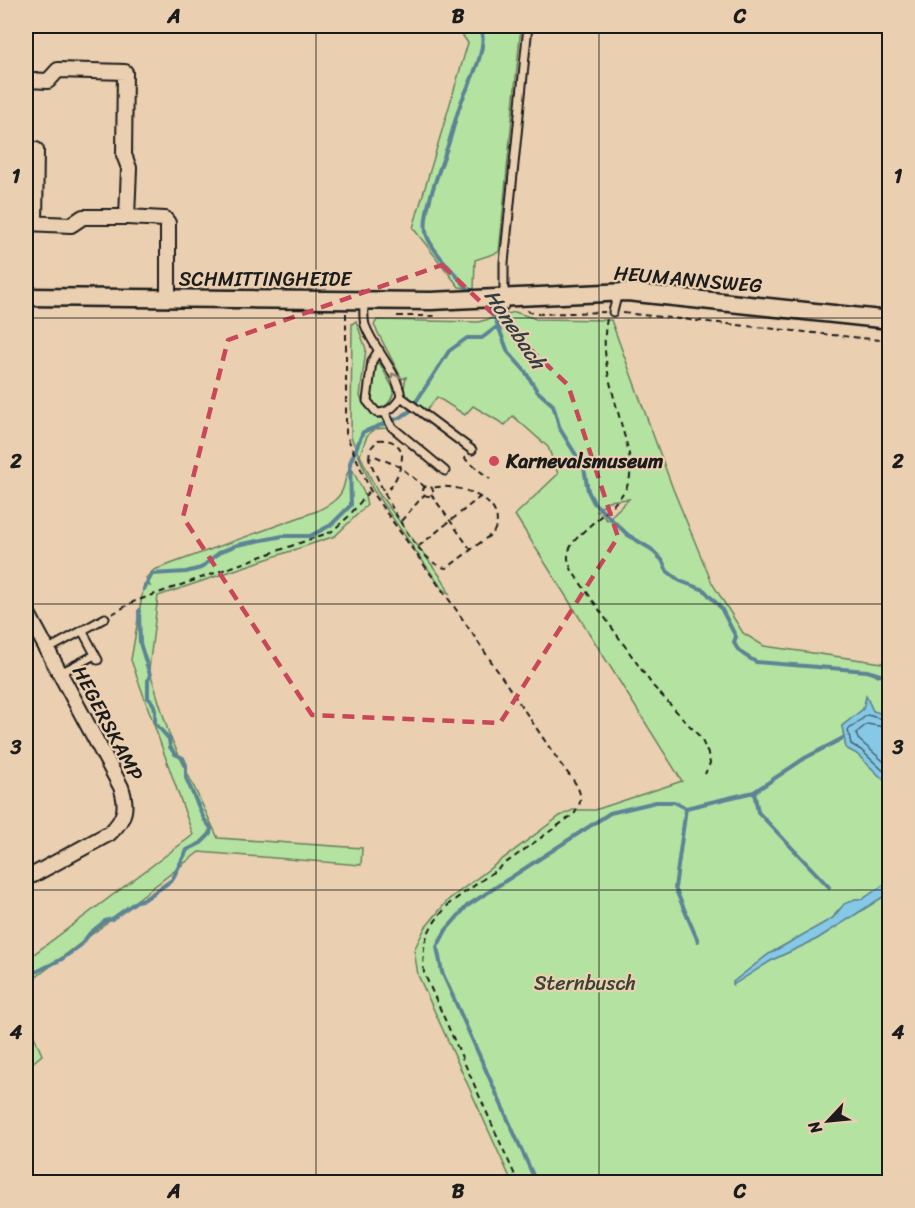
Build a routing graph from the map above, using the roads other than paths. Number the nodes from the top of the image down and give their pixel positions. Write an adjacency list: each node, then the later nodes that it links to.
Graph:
1 (528, 26): 9 (lane)
2 (26, 80): 4 (street)
3 (31, 154): 5 (street)
4 (127, 217): 5 (street); 10 (street)
5 (30, 223)
6 (618, 292): 9 (street, HEUMANNSWEG); 11 (lane); 12 (street, HEUMANNSWEG)
7 (26, 297): 10 (street, SCHMITTINGHEIDE)
8 (363, 300): 9 (street, SCHMITTINGHEIDE); 10 (street, SCHMITTINGHEIDE); 13 (lane)
9 (499, 300)
10 (168, 305)
11 (613, 312)
12 (890, 320)
13 (379, 350): 14 (lane, one-way to 13); 15 (lane)
14 (403, 399): 15 (lane); 16 (lane)
15 (386, 414): 17 (lane)
16 (472, 450)
17 (445, 471)
18 (26, 610): 21 (street, HEGERSKAMP)
19 (105, 618): 20 (lane)
20 (82, 630): 21 (lane); 22 (lane)
21 (47, 650): 22 (street, HEGERSKAMP)
22 (60, 673): 23 (street, HEGERSKAMP)
23 (26, 878)

